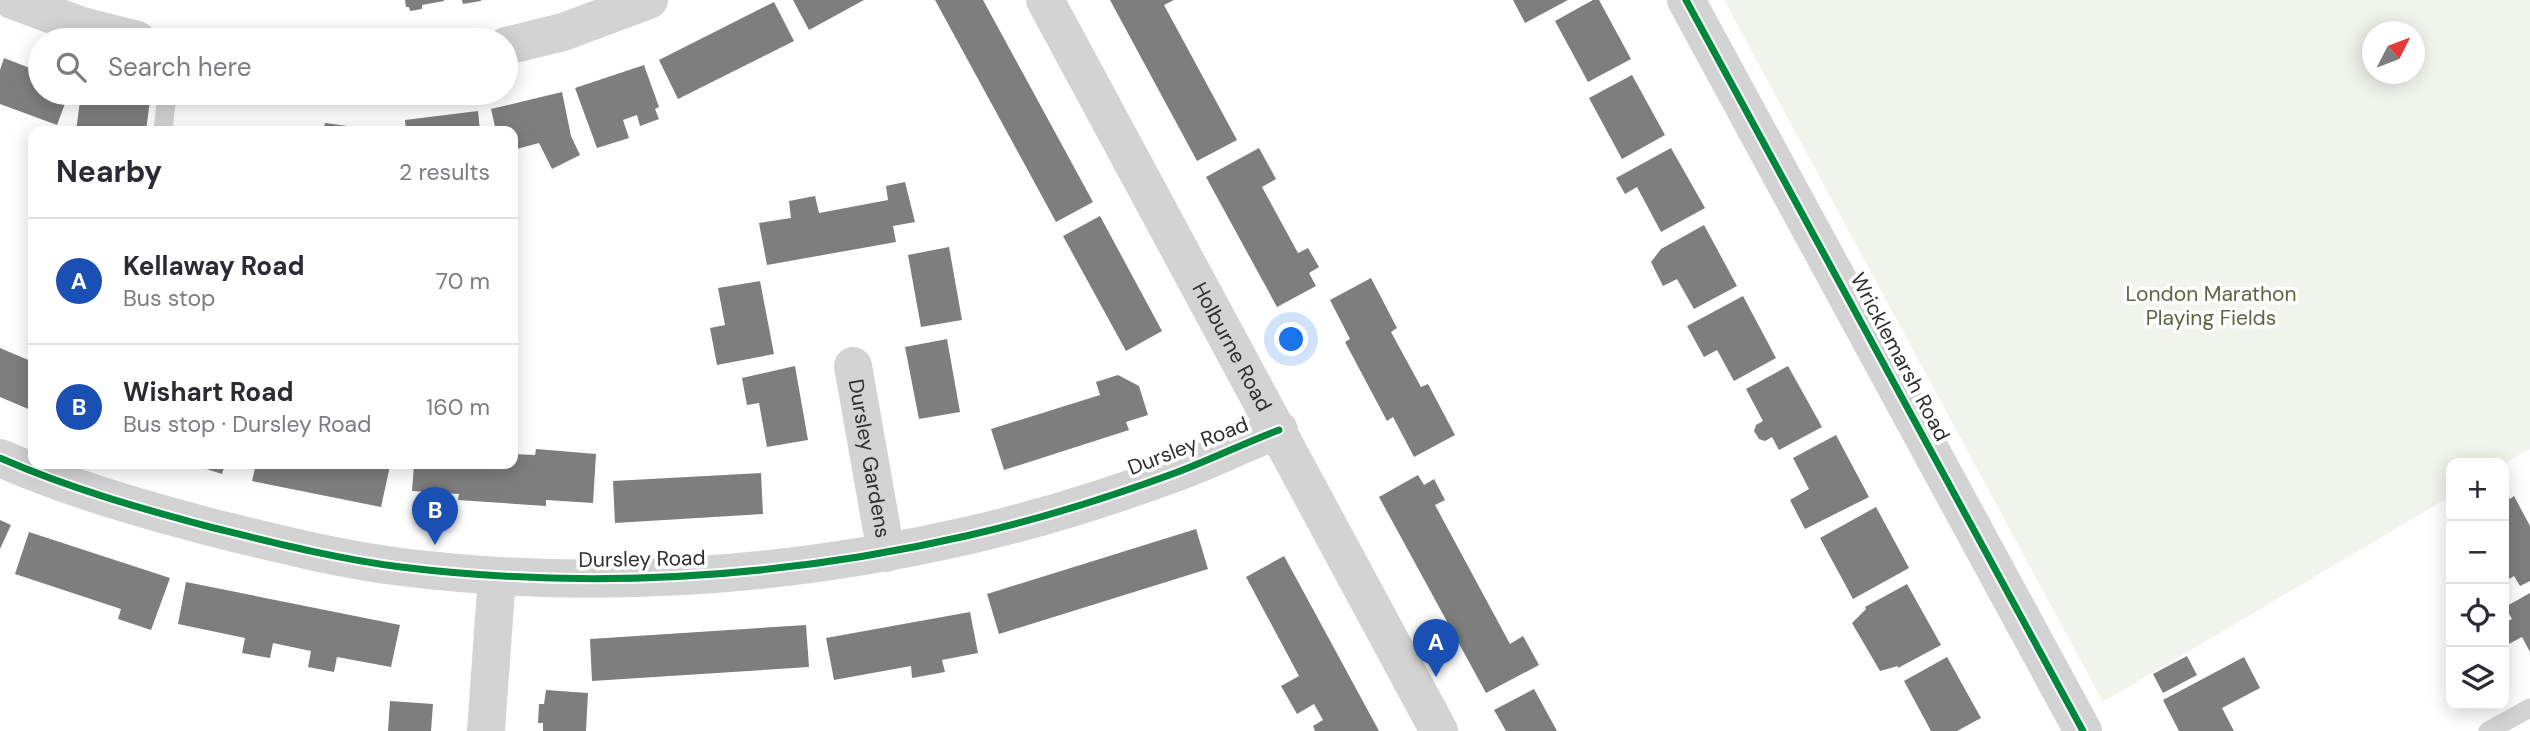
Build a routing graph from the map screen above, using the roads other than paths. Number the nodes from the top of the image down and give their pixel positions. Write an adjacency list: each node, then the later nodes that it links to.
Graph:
1 (12, 0): 5 (street)
2 (649, 0): 6 (street)
3 (1045, 0): 10 (street, Holburne Road)
4 (1686, 0): 19 (street, Wricklemarsh Road)
5 (90, 28)
6 (518, 43)
7 (166, 105): 8 (lane)
8 (164, 126)
9 (853, 366): 14 (street, Dursley Gardens)
10 (1279, 430): 14 (street, Dursley Road); 18 (street, Holburne Road)
11 (0, 458): 12 (street, Dursley Road)
12 (28, 468)
13 (29, 469): 15 (street, Dursley Road)
14 (886, 553): 15 (street, Dursley Road)
15 (497, 576): 17 (street)
16 (2530, 708): 20 (lane)
17 (486, 731)
18 (1439, 731)
19 (2083, 731)
20 (2488, 731)

